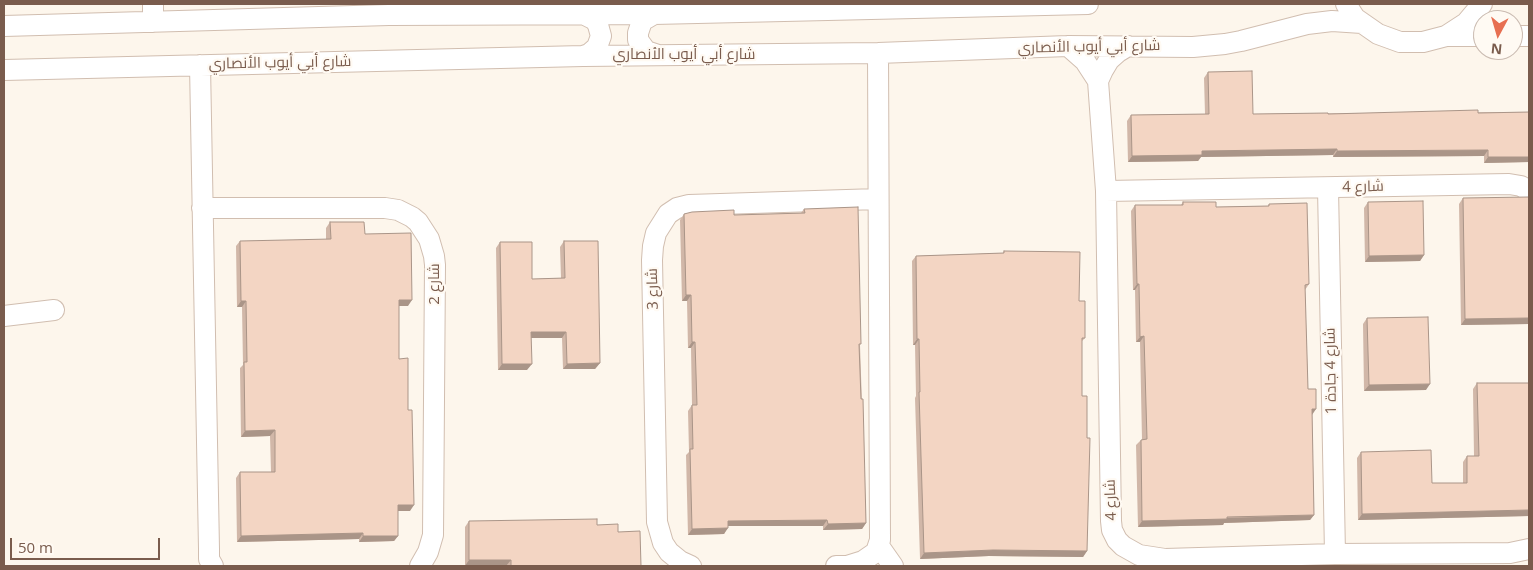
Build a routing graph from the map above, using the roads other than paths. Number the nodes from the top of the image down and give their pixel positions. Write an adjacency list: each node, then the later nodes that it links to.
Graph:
1 (1088, 4): 7 (street)
2 (1346, 4): 8 (street)
3 (1482, 4): 10 (street)
4 (389, 9): 5 (street); 6 (street)
5 (153, 13): 9 (street)
6 (579, 14): 7 (street); 16 (street)
7 (654, 14): 15 (street)
8 (1362, 23): 10 (street); 13 (street, شارع أبي أيوب الأنصاري)
9 (4, 26)
10 (1446, 36): 11 (street)
11 (1473, 36)
12 (1068, 46): 13 (street, شارع أبي أيوب الأنصاري); 14 (street, شارع أبي أيوب الأنصاري); 19 (street)
13 (1128, 46): 19 (street)
14 (878, 53): 15 (street, شارع أبي أيوب الأنصاري); 23 (street)
15 (658, 55): 16 (street, شارع أبي أيوب الأنصاري)
16 (583, 56): 17 (street, شارع أبي أيوب الأنصاري)
17 (200, 65): 18 (street, شارع أبي أيوب الأنصاري); 24 (street)
18 (4, 70)
19 (1098, 81): 22 (street, شارع 4)
20 (1328, 188): 21 (street, شارع 4); 22 (street, شارع 4); 29 (street, شارع 4 جادة 1)
21 (1529, 190)
22 (1106, 191): 30 (street, شارع 4)
23 (878, 199): 27 (street); 34 (street, شارع 3)
24 (202, 208): 32 (street); 33 (street, شارع 2)
25 (54, 310): 26 (street)
26 (4, 316)
27 (879, 546): 35 (street); 36 (street)
28 (1529, 549): 31 (street, شارع 4)
29 (1335, 554): 30 (street, شارع 4); 31 (street, شارع 4)
30 (1311, 560)
31 (1361, 560)
32 (213, 566)
33 (420, 566)
34 (691, 566)
35 (836, 566)
36 (892, 566)

